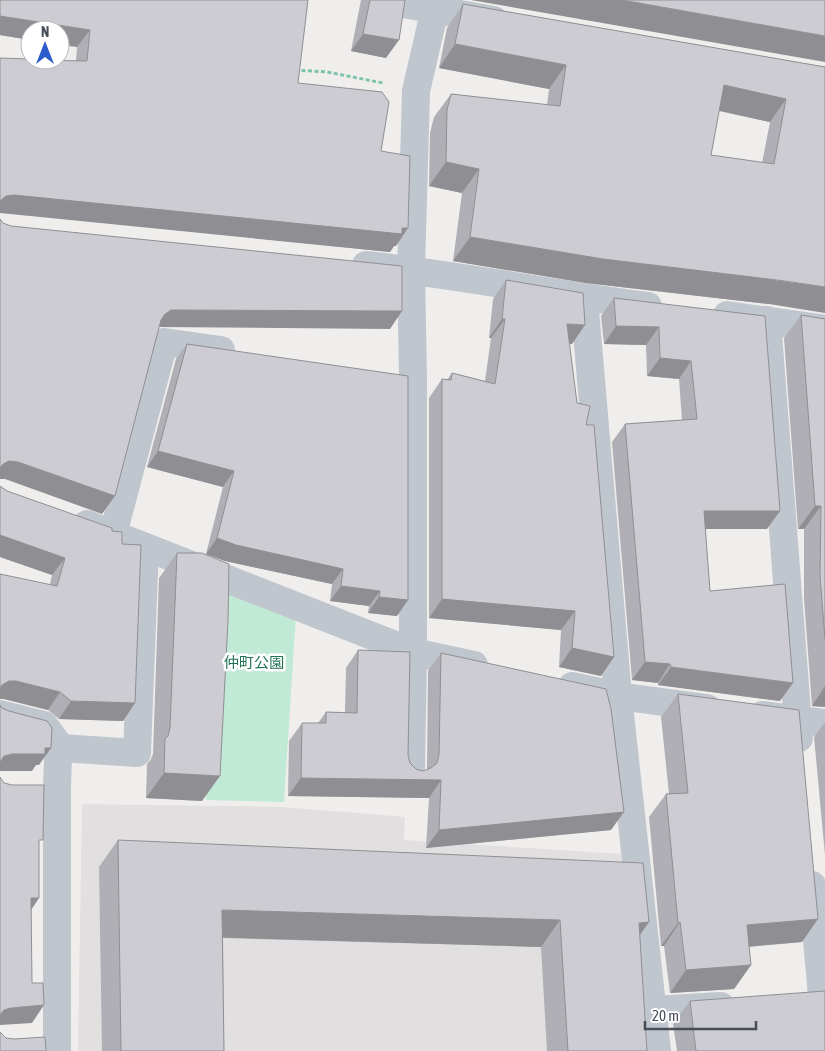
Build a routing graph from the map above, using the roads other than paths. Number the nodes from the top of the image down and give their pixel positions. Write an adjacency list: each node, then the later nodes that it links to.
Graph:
1 (380, 0): 2 (street)
2 (437, 5): 3 (street); 5 (street)
3 (514, 23)
4 (342, 263): 5 (street)
5 (411, 270): 6 (street); 13 (street)
6 (584, 298): 7 (street); 20 (street)
7 (671, 309)
8 (700, 312): 9 (street)
9 (767, 320): 10 (street); 22 (street)
10 (825, 329)
11 (240, 353): 15 (street)
12 (384, 374): 13 (street)
13 (413, 378): 17 (street)
14 (61, 516): 15 (street)
15 (114, 534): 16 (street)
16 (145, 547): 17 (street); 24 (street)
17 (413, 652): 18 (street); 26 (street)
18 (501, 671)
19 (550, 682): 20 (street)
20 (618, 696): 22 (street); 32 (street)
21 (0, 714): 24 (street)
22 (797, 719): 23 (street); 25 (street)
23 (825, 723)
24 (61, 748): 28 (street)
25 (800, 758)
26 (411, 774)
27 (29, 787): 28 (street)
28 (57, 787): 35 (street)
29 (810, 864): 30 (street)
30 (816, 999): 33 (street)
31 (743, 1004): 32 (street)
32 (653, 1010): 36 (street)
33 (825, 1029)
34 (28, 1039): 35 (street)
35 (57, 1044)
36 (657, 1051)

